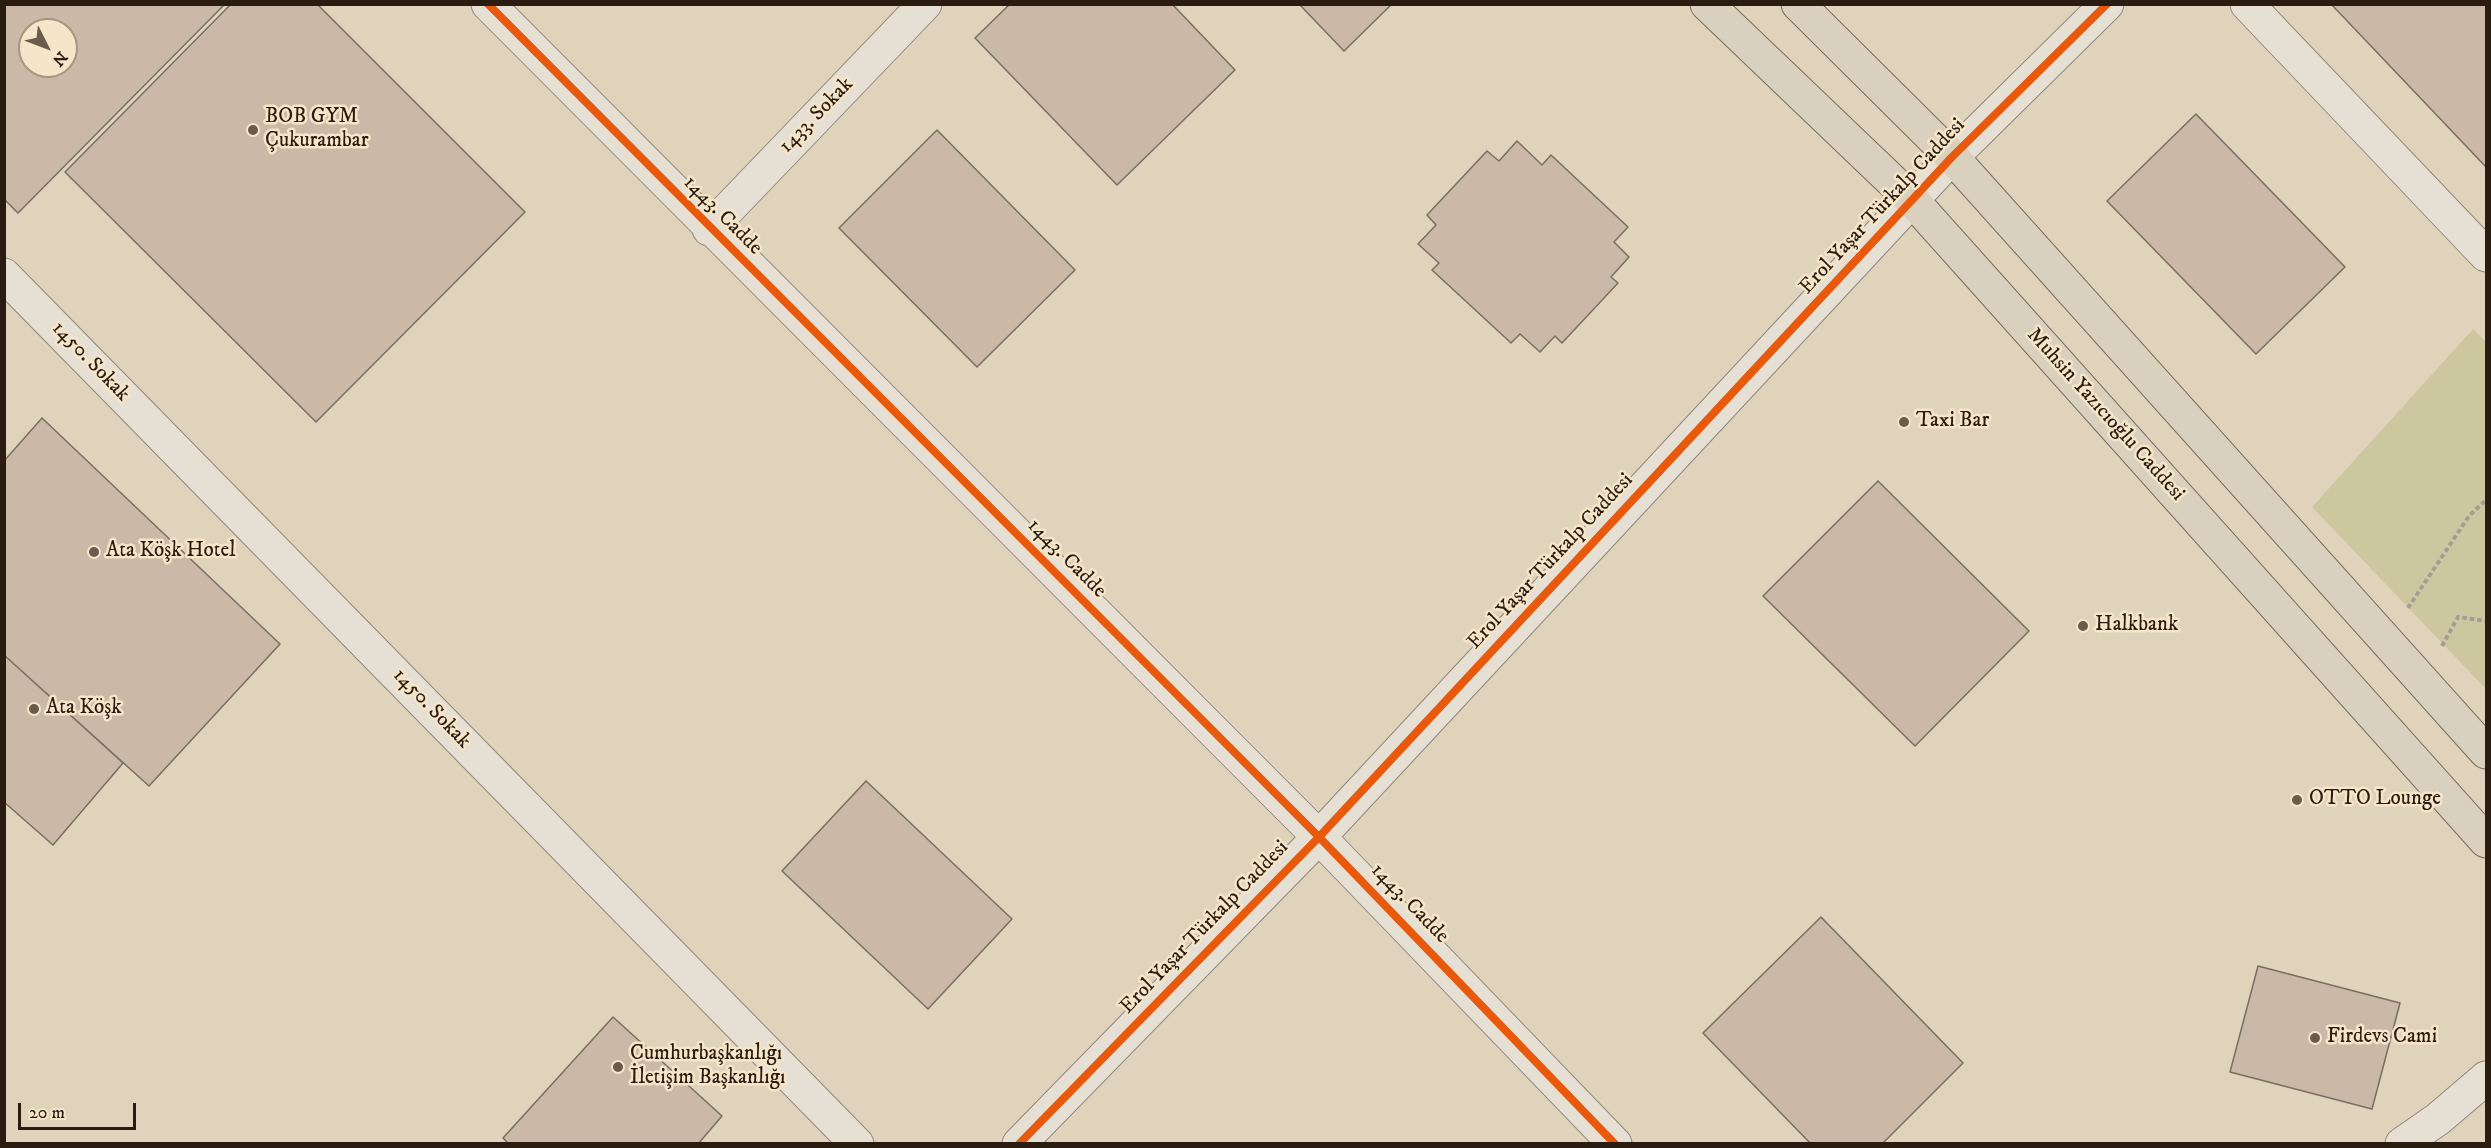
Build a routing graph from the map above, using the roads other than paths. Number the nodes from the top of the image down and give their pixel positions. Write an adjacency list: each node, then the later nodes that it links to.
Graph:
1 (488, 4): 9 (street, 1443. Cadde)
2 (925, 4): 9 (street, 1433. Sokak)
3 (1707, 4): 8 (main road, Muhsin Yazıcıoğlu Caddesi)
4 (1797, 4): 7 (main road)
5 (2108, 4): 7 (street, Erol Yaşar Türkalp Caddesi)
6 (2247, 4): 10 (street)
7 (1952, 158): 8 (street, Erol Yaşar Türkalp Caddesi); 12 (main road)
8 (1913, 201): 13 (street, Erol Yaşar Türkalp Caddesi); 14 (main road, Muhsin Yazıcıoğlu Caddesi)
9 (709, 229): 13 (street, 1443. Cadde)
10 (2487, 255)
11 (4, 275): 16 (street, 1450. Sokak)
12 (2487, 752)
13 (1319, 837): 17 (street, Erol Yaşar Türkalp Caddesi); 18 (street, 1443. Cadde)
14 (2487, 841)
15 (2487, 1078): 19 (street)
16 (857, 1143)
17 (1019, 1143)
18 (1616, 1143)
19 (2402, 1143)

